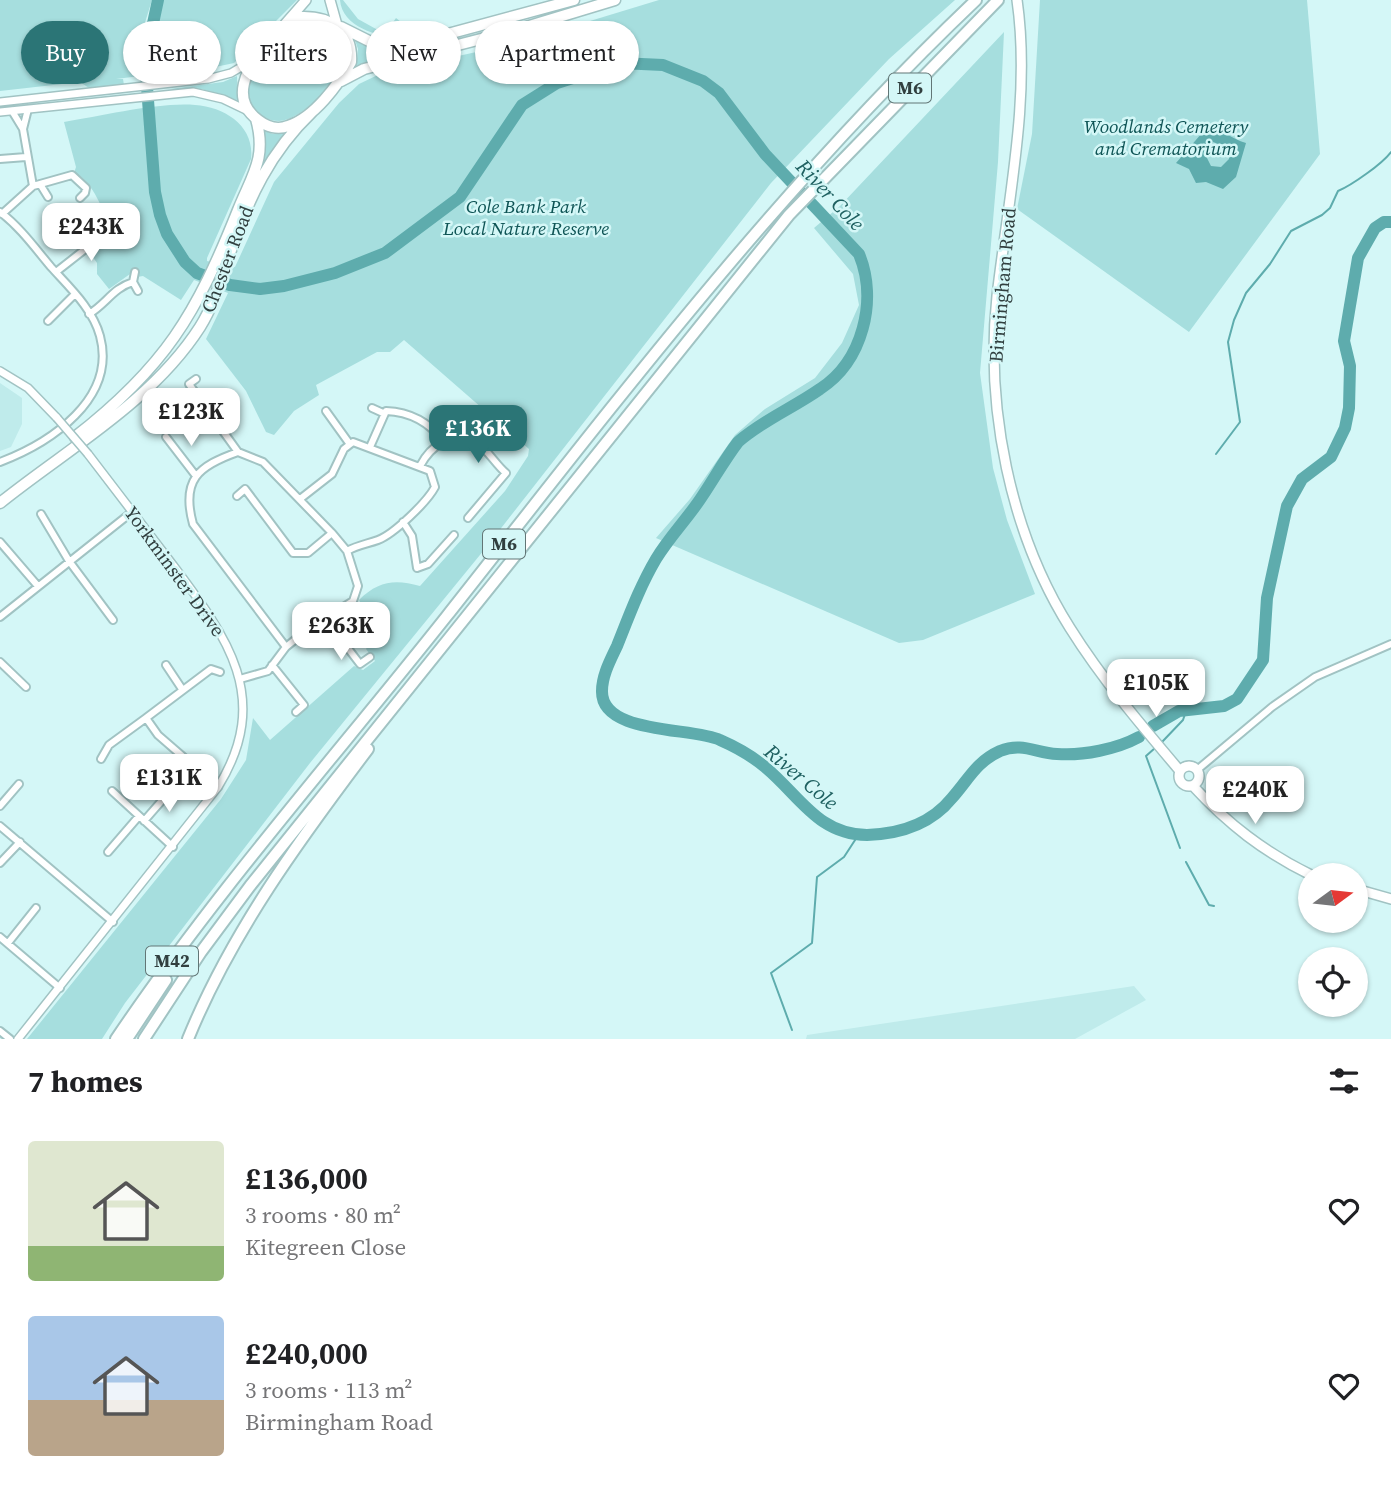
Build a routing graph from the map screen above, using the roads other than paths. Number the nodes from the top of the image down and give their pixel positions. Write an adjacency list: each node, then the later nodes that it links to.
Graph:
1 (306, 0): 8 (main road)
2 (330, 0): 11 (main road)
3 (574, 0): 12 (highway)
4 (615, 0): 15 (highway)
5 (976, 0): 106 (highway, M6)
6 (998, 0): 87 (highway, M6)
7 (1018, 2): 92 (main road, Birmingham Road)
8 (288, 21)
9 (292, 21): 10 (highway)
10 (324, 21)
11 (337, 21)
12 (352, 32)
13 (235, 70): 16 (street)
14 (244, 84): 18 (highway)
15 (334, 85): 21 (highway)
16 (0, 102)
17 (28, 109): 18 (street); 19 (street); 23 (street)
18 (246, 110): 22 (highway)
19 (12, 111): 20 (street); 23 (street)
20 (0, 112)
21 (312, 112): 22 (highway); 33 (highway, Chester Road)
22 (256, 119): 33 (highway, Chester Road)
23 (23, 128): 24 (street)
24 (26, 157): 25 (street); 26 (street)
25 (0, 159)
26 (37, 185): 27 (street); 28 (street); 29 (street)
27 (48, 197)
28 (79, 198)
29 (1, 213): 34 (street)
30 (104, 224): 31 (street)
31 (107, 232): 32 (street); 34 (street)
32 (113, 240)
33 (224, 256): 58 (highway, Chester Road); 61 (highway, Chester Road)
34 (56, 272): 38 (street)
35 (135, 272): 36 (street)
36 (133, 282): 37 (street); 39 (street)
37 (138, 291)
38 (75, 294): 39 (street); 40 (street)
39 (89, 314): 53 (street)
40 (48, 321)
41 (0, 371): 62 (street, Yorkminster Drive, bridge)
42 (196, 379): 52 (street)
43 (372, 408): 45 (street)
44 (326, 411): 50 (street)
45 (383, 413): 49 (street); 51 (street)
46 (460, 423): 48 (street)
47 (166, 437): 57 (street)
48 (457, 437): 49 (street); 56 (street)
49 (443, 441): 55 (street)
50 (349, 443): 51 (street); 60 (street)
51 (370, 447): 55 (street)
52 (238, 452): 57 (street); 60 (street)
53 (0, 462)
54 (512, 465): 56 (street)
55 (420, 466): 65 (street)
56 (506, 473): 64 (street)
57 (196, 475): 78 (street)
58 (0, 496)
59 (237, 496): 66 (street)
60 (300, 499): 66 (street)
61 (0, 503)
62 (132, 512): 70 (street); 84 (street, Yorkminster Drive)
63 (41, 514): 70 (street)
64 (468, 518)
65 (403, 522): 69 (street); 71 (street)
66 (332, 533): 69 (street)
67 (454, 535): 71 (street)
68 (0, 542): 73 (street)
69 (347, 551): 75 (street)
70 (69, 561): 73 (street); 76 (street)
71 (417, 568): 72 (street)
72 (407, 571)
73 (37, 585): 74 (street)
74 (0, 617)
75 (324, 617): 78 (street); 79 (street)
76 (113, 620)
77 (1391, 645): 91 (street)
78 (286, 647): 82 (street)
79 (370, 657)
80 (0, 662): 85 (street)
81 (166, 664): 86 (street)
82 (272, 665): 84 (street); 88 (street)
83 (220, 672): 86 (street)
84 (240, 679): 95 (street, Yorkminster Drive)
85 (26, 687)
86 (182, 689): 89 (street)
87 (400, 699): 119 (highway, M6); 120 (highway, M6)
88 (296, 712)
89 (146, 718): 90 (street); 95 (street)
90 (101, 759)
91 (1196, 770): 92 (main road); 94 (main road)
92 (1180, 771): 94 (main road)
93 (19, 784): 98 (street)
94 (1193, 786): 105 (main road)
95 (218, 787): 102 (street, Yorkminster Drive)
96 (172, 789): 99 (street)
97 (112, 791): 99 (street)
98 (0, 807)
99 (141, 819): 102 (street); 103 (street)
100 (0, 826): 101 (street)
101 (20, 842): 104 (street); 110 (street)
102 (173, 846): 110 (street, Yorkminster Drive)
103 (108, 852)
104 (0, 863)
105 (1298, 868)
106 (231, 885): 117 (highway, M42); 118 (highway, M6)
107 (1368, 893): 108 (main road)
108 (1391, 900)
109 (36, 908): 112 (street)
110 (113, 922): 113 (street, Yorkminster Drive)
111 (0, 937): 112 (street)
112 (8, 943): 113 (street)
113 (60, 988): 116 (street, Yorkminster Drive)
114 (0, 1031): 115 (street)
115 (9, 1039)
116 (18, 1039)
117 (116, 1039)
118 (127, 1039)
119 (144, 1039)
120 (188, 1039)

